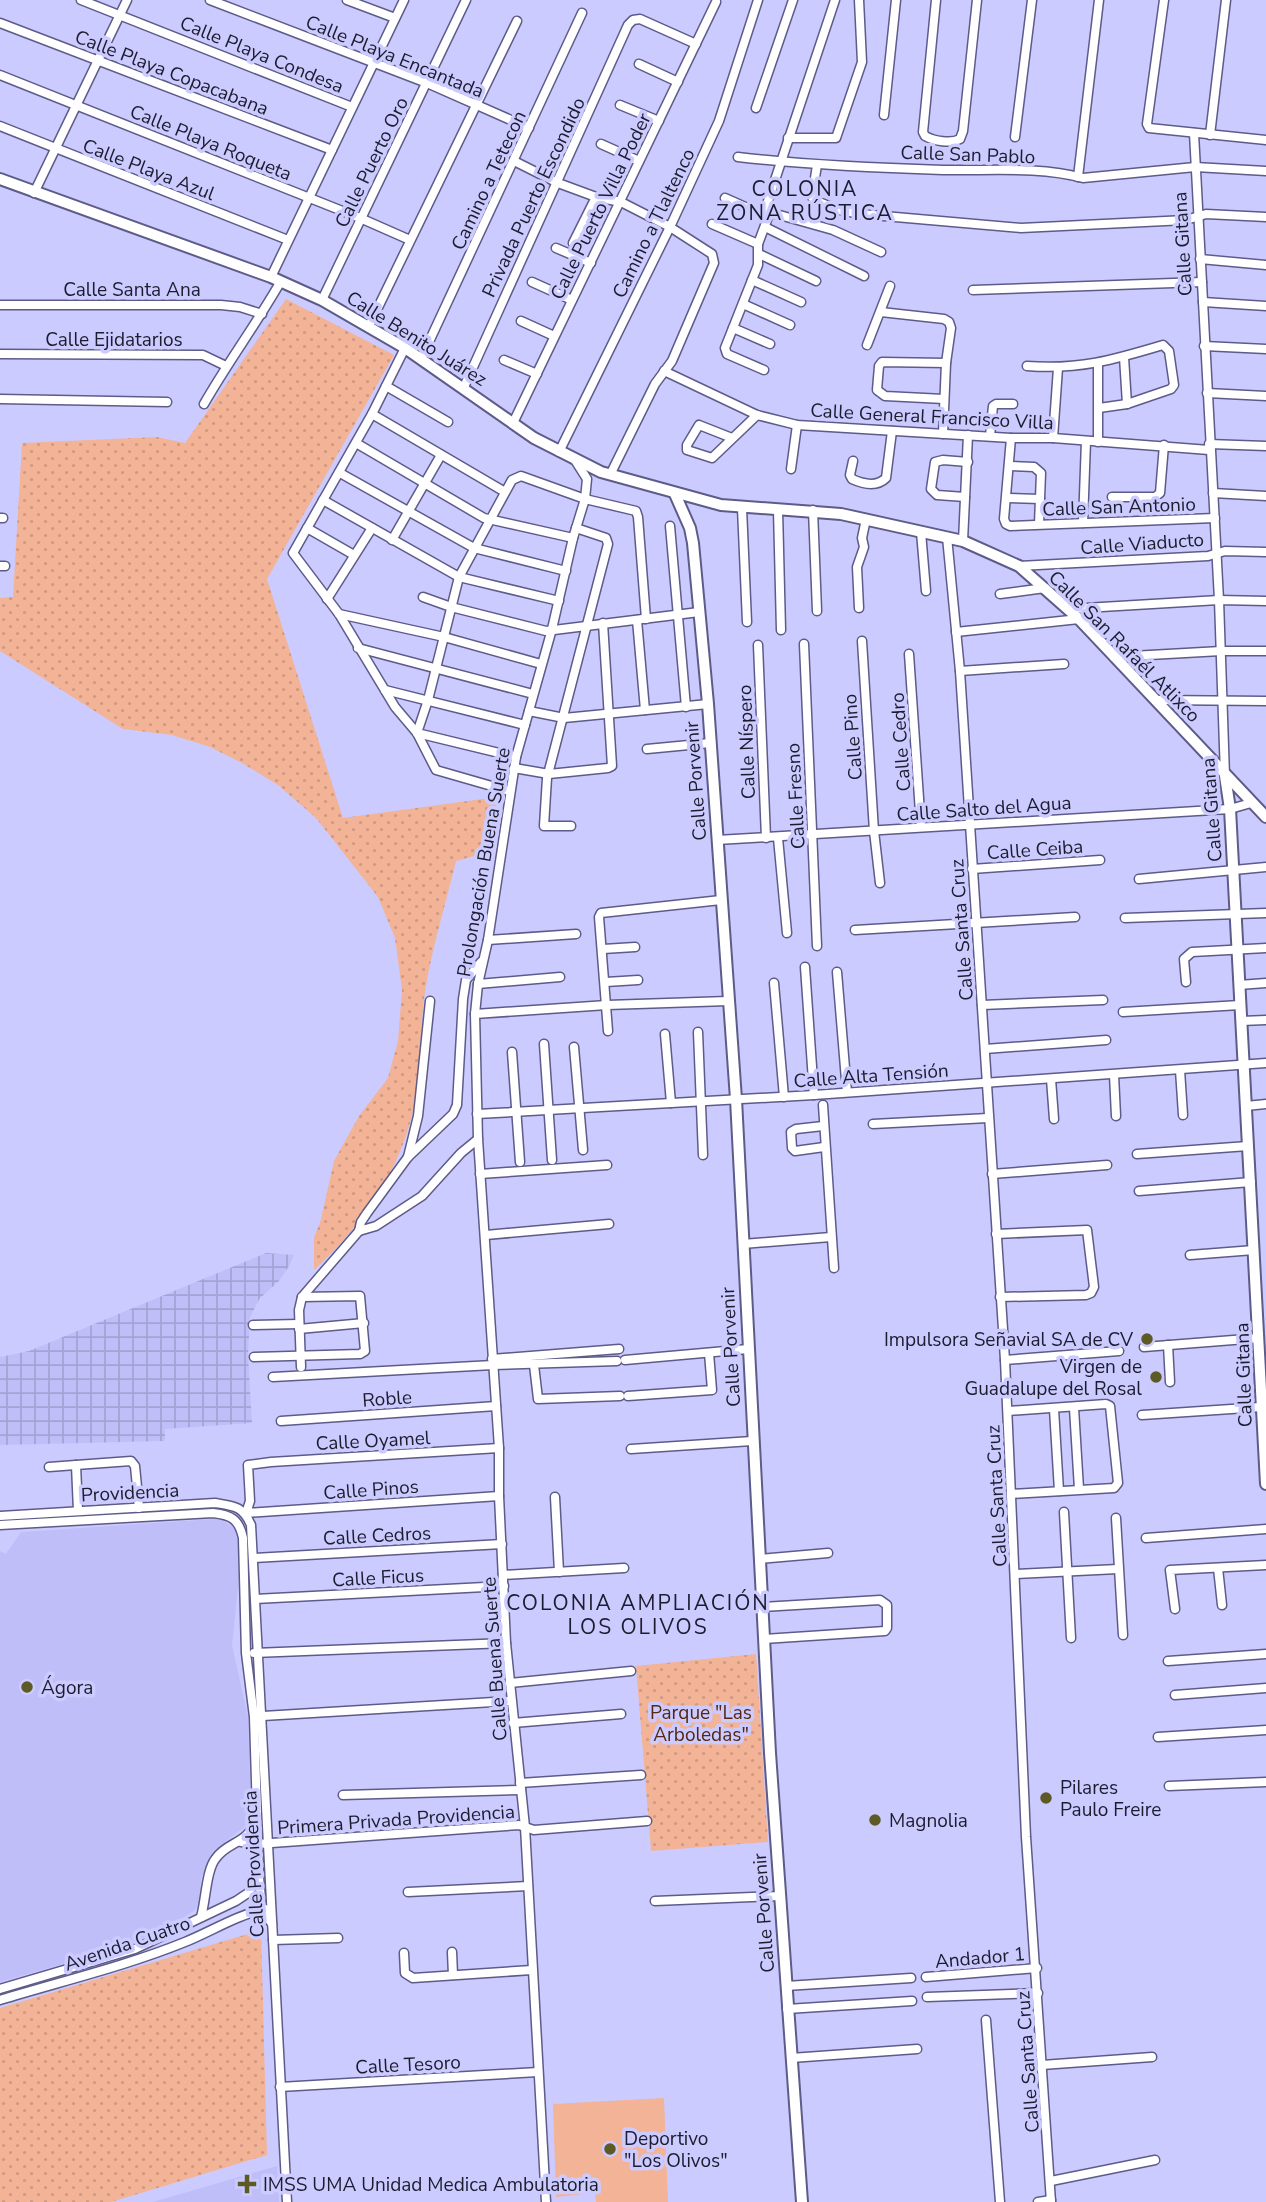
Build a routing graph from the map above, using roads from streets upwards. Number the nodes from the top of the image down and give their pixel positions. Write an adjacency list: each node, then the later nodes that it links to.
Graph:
1 (82, 0): 20 (street, Calle Playa Condesa)
2 (127, 0): 20 (street)
3 (210, 0): 26 (street, Calle Playa Encantada)
4 (347, 0): 21 (street)
5 (404, 0): 21 (street)
6 (466, 0): 30 (street, Calle Puerto Oro)
7 (758, 0): 68 (street, Camino a Tlaltenco)
8 (793, 0): 35 (street)
9 (835, 0): 43 (street)
10 (859, 0): 43 (street)
11 (896, 0): 36 (street)
12 (936, 0): 13 (street)
13 (977, 0)
14 (1032, 0): 42 (street)
15 (1099, 0): 55 (street)
16 (1164, 0): 40 (street)
17 (1226, 0): 41 (street)
18 (716, 2): 24 (street, Calle Puerto Villa Poder)
19 (582, 13): 39 (street, Camino a Tetecon)
20 (120, 15): 25 (street); 34 (street, Calle Playa Condesa)
21 (395, 18): 26 (street)
22 (517, 21): 32 (street)
23 (0, 23): 25 (street, Calle Playa Copacabana)
24 (696, 44): 29 (street, Calle Puerto Villa Poder); 57 (street, Privada Puerto Escondido)
25 (98, 61): 31 (street); 47 (street, Calle Playa Copacabana)
26 (374, 63): 30 (street, Calle Playa Encantada); 34 (street)
27 (639, 64): 29 (street)
28 (0, 75): 31 (street, Calle Playa Roqueta)
29 (678, 82): 37 (street, Calle Puerto Villa Poder)
30 (427, 83): 32 (street, Calle Playa Encantada); 66 (street, Calle Puerto Oro)
31 (75, 105): 46 (street); 59 (street, Calle Playa Roqueta)
32 (476, 105): 39 (street, Calle Playa Encantada); 71 (street)
33 (620, 105): 37 (street)
34 (352, 107): 47 (street)
35 (756, 108)
36 (884, 115)
37 (659, 121): 50 (street, Calle Puerto Villa Poder)
38 (0, 126): 46 (street, Calle Playa Azul)
39 (529, 128): 49 (street, Camino a Tetecon)
40 (1194, 133): 41 (street); 53 (street, Calle Gitana)
41 (1210, 135): 44 (street)
42 (1016, 137)
43 (788, 138): 51 (street)
44 (1266, 140)
45 (601, 144): 50 (street)
46 (54, 149): 58 (street); 70 (street, Calle Playa Azul)
47 (332, 150): 59 (street)
48 (738, 157): 51 (street, Calle San Pablo)
49 (514, 161): 57 (street); 109 (street, Camino a Tetecon)
50 (639, 161): 62 (street, Calle Puerto Villa Poder)
51 (780, 162): 52 (street, Calle San Pablo); 63 (street)
52 (817, 165): 55 (street, Calle San Pablo); 64 (street)
53 (1195, 167): 54 (street, Calle San Pablo); 55 (street, Calle San Pablo); 64 (street, Calle Gitana)
54 (1266, 171)
55 (1078, 177)
56 (0, 179): 58 (street, Calle Benito Juárez)
57 (558, 183): 60 (street); 120 (street, Privada Puerto Escondido)
58 (34, 193): 81 (street, Calle Benito Juárez)
59 (308, 197): 66 (street, Calle Playa Roqueta); 70 (street)
60 (596, 197): 62 (street); 72 (street)
61 (725, 198): 63 (street)
62 (621, 202): 68 (street); 78 (street, Calle Puerto Villa Poder)
63 (767, 214): 69 (street); 75 (street)
64 (1197, 216): 65 (street); 77 (street, Calle Gitana)
65 (1266, 217)
66 (360, 218): 71 (street, Calle Playa Roqueta); 88 (street, Calle Puerto Oro)
67 (712, 224): 73 (street)
68 (670, 227): 117 (street); 148 (street, Camino a Tlaltenco)
69 (765, 228): 73 (street); 80 (street)
70 (288, 240): 81 (street)
71 (410, 240): 98 (street)
72 (573, 243)
73 (758, 244): 76 (street)
74 (556, 248): 78 (street)
75 (881, 252)
76 (759, 254): 82 (street); 83 (street)
77 (1200, 259): 79 (street); 85 (street, Calle Gitana)
78 (591, 263): 89 (street, Calle Puerto Villa Poder)
79 (1266, 265)
80 (864, 276)
81 (276, 279): 88 (street, Calle Benito Juárez); 96 (street)
82 (752, 280): 90 (street); 92 (street)
83 (816, 281)
84 (532, 282): 89 (street)
85 (1202, 282): 87 (street); 91 (street, Calle Gitana)
86 (890, 286): 95 (street)
87 (973, 290)
88 (321, 300): 98 (street, Calle Benito Juárez)
89 (572, 300): 101 (street, Calle Puerto Villa Poder)
90 (801, 302)
91 (1203, 302): 94 (street); 104 (street, Calle Gitana)
92 (743, 304): 99 (street); 100 (street)
93 (0, 305): 96 (street, Calle Santa Ana)
94 (1266, 306)
95 (880, 312): 103 (street); 111 (street)
96 (262, 314): 113 (street)
97 (521, 321): 101 (street)
98 (369, 326): 105 (street, Calle Benito Juárez)
99 (790, 326)
100 (733, 328): 102 (street); 116 (street)
101 (554, 336): 118 (street, Calle Puerto Villa Poder)
102 (770, 344)
103 (867, 345)
104 (1204, 345): 106 (street); 121 (street, Calle Gitana)
105 (405, 348): 109 (street, Calle Benito Juárez); 119 (street)
106 (1266, 349)
107 (0, 354): 113 (street, Calle Ejidatarios)
108 (1124, 357): 112 (street); 128 (street); 128 (street)
109 (421, 359): 120 (street, Calle Benito Juárez)
110 (504, 360): 118 (street)
111 (946, 363): 123 (street); 123 (street)
112 (1098, 364): 115 (street); 129 (street)
113 (226, 366): 126 (street)
114 (1027, 366): 115 (street)
115 (1058, 369): 141 (street)
116 (764, 370)
117 (664, 371): 131 (street, Calle General Francisco Villa); 156 (street)
118 (537, 374): 133 (street, Calle Puerto Villa Poder)
119 (386, 386): 130 (street); 132 (street)
120 (464, 387): 133 (street, Calle Benito Juárez)
121 (1207, 393): 122 (street); 147 (street, Calle Gitana)
122 (1266, 396)
123 (944, 399): 136 (street)
124 (0, 400): 125 (street)
125 (167, 402)
126 (204, 404)
127 (1013, 404): 138 (street)
128 (1127, 404): 129 (street)
129 (1099, 408): 143 (street)
130 (372, 414): 144 (street); 149 (street)
131 (757, 415): 134 (street, Calle General Francisco Villa); 139 (street)
132 (448, 422)
133 (513, 423): 148 (street, Calle Benito Juárez)
134 (797, 425): 135 (street, Calle General Francisco Villa); 154 (street)
135 (892, 431): 136 (street, Calle General Francisco Villa); 151 (street)
136 (943, 434): 137 (street, Calle General Francisco Villa)
137 (968, 435): 138 (street, Calle General Francisco Villa); 152 (street)
138 (990, 436): 140 (street, Calle General Francisco Villa)
139 (732, 438): 139 (street)
140 (1011, 438): 141 (street, Calle General Francisco Villa); 153 (street)
141 (1054, 438): 142 (street, Calle General Francisco Villa)
142 (1086, 441): 143 (street, Calle General Francisco Villa); 175 (street)
143 (1098, 442): 145 (street, Calle General Francisco Villa)
144 (356, 443): 155 (street); 157 (street)
145 (1164, 445): 147 (street, Calle General Francisco Villa); 161 (street)
146 (1266, 446): 147 (street, Calle General Francisco Villa)
147 (1209, 447): 159 (street, Calle Gitana)
148 (559, 452): 150 (street, Calle Benito Juárez)
149 (441, 456): 157 (street); 158 (street)
150 (575, 460): 156 (street, Calle Benito Juárez); 165 (street, Prolongación Buena Suerte)
151 (853, 461)
152 (968, 462): 163 (street); 163 (street)
153 (1009, 466): 164 (street); 166 (street)
154 (791, 469)
155 (340, 473): 167 (street); 171 (street)
156 (610, 475): 160 (street, Calle Benito Juárez)
157 (425, 484): 171 (street); 173 (street)
158 (505, 492): 165 (street); 173 (street)
159 (1213, 493): 162 (street); 172 (street, Calle Gitana)
160 (675, 494): 168 (street, Calle Benito Juárez); 205 (street, Calle Porvenir)
161 (1112, 496)
162 (1266, 496)
163 (965, 497): 185 (street)
164 (1007, 498): 166 (street); 176 (street, Calle San Antonio)
165 (585, 499): 180 (street, Prolongación Buena Suerte); 208 (street)
166 (1040, 499): 176 (street)
167 (323, 500): 178 (street); 179 (street)
168 (742, 508): 169 (street, Calle Benito Juárez); 210 (street)
169 (778, 510): 170 (street, Calle Benito Juárez); 214 (street)
170 (813, 510): 174 (street, Calle San Rafaél Atlixco); 204 (street)
171 (409, 512): 184 (street); 186 (street)
172 (1214, 517): 175 (street, Calle San Antonio); 188 (street, Calle Gitana)
173 (491, 518): 183 (street); 186 (street)
174 (866, 519): 181 (street, Calle San Rafaél Atlixco); 202 (street)
175 (1083, 523): 176 (street, Calle San Antonio)
176 (1039, 524)
177 (670, 526): 207 (street)
178 (307, 528): 189 (street); 197 (street)
179 (372, 528): 184 (street); 189 (street)
180 (576, 528): 183 (street, Prolongación Buena Suerte); 212 (street)
181 (921, 532): 182 (street, Calle San Rafaél Atlixco); 194 (street)
182 (947, 537): 185 (street, Calle San Rafaél Atlixco); 215 (street, Calle Santa Cruz)
183 (573, 538): 191 (street, Prolongación Buena Suerte)
184 (392, 540): 192 (street)
185 (963, 541): 190 (street, Calle San Rafaél Atlixco)
186 (474, 548): 191 (street); 192 (street)
187 (1266, 552): 188 (street, Calle Viaducto)
188 (1216, 554): 190 (street, Calle Viaducto); 198 (street, Calle Gitana)
189 (354, 555): 197 (street)
190 (1019, 566): 193 (street, Calle San Rafaél Atlixco)
191 (566, 571): 199 (street, Prolongación Buena Suerte)
192 (459, 578): 199 (street); 201 (street)
193 (1045, 589): 195 (street); 203 (street, Calle San Rafaél Atlixco)
194 (926, 591)
195 (1000, 594)
196 (423, 597): 201 (street)
197 (327, 599): 206 (street)
198 (1219, 600): 200 (street); 203 (street); 221 (street, Calle Gitana)
199 (559, 601): 213 (street, Prolongación Buena Suerte)
200 (1266, 601)
201 (451, 607): 213 (street); 216 (street)
202 (859, 608)
203 (1068, 609): 209 (street, Calle San Rafaél Atlixco)
204 (817, 611)
205 (699, 612): 207 (street); 235 (street, Calle Porvenir)
206 (339, 614): 216 (street); 220 (street)
207 (678, 615): 208 (street); 236 (street)
208 (642, 619): 211 (street); 237 (street)
209 (1079, 619): 215 (street); 224 (street, Calle San Rafaél Atlixco)
210 (747, 622)
211 (603, 623): 212 (street); 239 (street)
212 (586, 625): 213 (street); 240 (street)
213 (552, 629): 225 (street, Prolongación Buena Suerte)
214 (781, 630)
215 (956, 632): 228 (street, Calle Santa Cruz)
216 (444, 637): 225 (street); 227 (street)
217 (862, 641): 256 (street, Calle Pino)
218 (804, 644): 257 (street, Calle Fresno)
219 (758, 645): 258 (street, Calle Níspero)
220 (358, 648): 227 (street); 229 (street)
221 (1221, 651): 222 (street); 224 (street); 233 (street, Calle Gitana)
222 (1266, 651)
223 (909, 654): 255 (street, Calle Cedro)
224 (1114, 657): 232 (street, Calle San Rafaél Atlixco)
225 (541, 664): 230 (street, Prolongación Buena Suerte)
226 (1064, 664): 228 (street)
227 (436, 670): 230 (street); 231 (street)
228 (960, 671): 253 (street, Calle Santa Cruz)
229 (385, 690): 231 (street); 242 (street)
230 (533, 694): 238 (street, Prolongación Buena Suerte)
231 (428, 700): 241 (street); 242 (street)
232 (1156, 701): 233 (street); 248 (street, Calle San Rafaél Atlixco)
233 (1222, 701): 234 (street); 248 (street, Calle Gitana)
234 (1266, 701)
235 (708, 704): 236 (street); 243 (street, Calle Porvenir)
236 (686, 707): 237 (street)
237 (645, 710): 239 (street)
238 (529, 711): 240 (street); 241 (street, Prolongación Buena Suerte)
239 (608, 713): 240 (street); 247 (street)
240 (564, 718): 247 (street)
241 (524, 725): 245 (street, Prolongación Buena Suerte)
242 (417, 733): 245 (street); 249 (street)
243 (710, 743): 244 (street); 260 (street, Calle Porvenir)
244 (647, 749)
245 (516, 757): 246 (street, Prolongación Buena Suerte)
246 (514, 768): 247 (street); 249 (street, Prolongación Buena Suerte)
247 (549, 774): 254 (street)
248 (1226, 776): 250 (street, Calle San Rafaél Atlixco); 251 (street, Calle Gitana)
249 (509, 791): 276 (street, Prolongación Buena Suerte)
250 (1251, 803): 251 (street, Calle Salto del Agua); 252 (street, Calle San Rafaél Atlixco)
251 (1230, 809): 253 (street, Calle Salto del Agua); 264 (street, Calle Gitana)
252 (1266, 817)
253 (969, 825): 255 (street, Calle Salto del Agua); 263 (street, Calle Santa Cruz)
254 (571, 826)
255 (921, 827): 256 (street, Calle Salto del Agua)
256 (874, 831): 257 (street, Calle Salto del Agua); 266 (street, Calle Pino)
257 (813, 835): 259 (street, Calle Salto del Agua); 277 (street, Calle Fresno)
258 (766, 838): 259 (street, Calle Salto del Agua); 260 (street, Calle Salto del Agua)
259 (778, 838): 274 (street)
260 (717, 840): 267 (street, Calle Porvenir)
261 (1100, 860): 263 (street, Calle Ceiba)
262 (1266, 867): 264 (street)
263 (972, 869): 272 (street, Calle Santa Cruz)
264 (1233, 869): 265 (street); 269 (street, Calle Gitana)
265 (1139, 879)
266 (880, 883)
267 (721, 900): 281 (street); 295 (street, Calle Porvenir)
268 (1266, 913): 269 (street)
269 (1235, 914): 271 (street); 279 (street, Calle Gitana)
270 (1075, 917): 272 (street)
271 (1125, 918)
272 (976, 921): 273 (street); 297 (street, Calle Santa Cruz)
273 (855, 930)
274 (787, 933)
275 (576, 934): 276 (street)
276 (488, 940): 282 (street, Prolongación Buena Suerte)
277 (817, 946)
278 (635, 947): 281 (street)
279 (1237, 948): 280 (street); 288 (street); 292 (street, Calle Gitana)
280 (1266, 948)
281 (603, 949): 287 (street)
282 (483, 960): 291 (street, Prolongación Buena Suerte); 342 (street)
283 (806, 967): 318 (street)
284 (837, 972): 317 (street)
285 (560, 977): 291 (street)
286 (638, 980): 287 (street)
287 (606, 982): 296 (street)
288 (1186, 982)
289 (774, 983): 319 (street)
290 (1266, 983): 292 (street)
291 (478, 984): 300 (street, Prolongación Buena Suerte)
292 (1239, 985): 298 (street, Calle Gitana)
293 (1102, 1000): 297 (street)
294 (430, 1001): 342 (street)
295 (728, 1001): 296 (street); 320 (street, Calle Porvenir)
296 (607, 1005): 300 (street); 303 (street)
297 (982, 1005): 309 (street, Calle Santa Cruz)
298 (1240, 1005): 299 (street); 302 (street, Calle Gitana)
299 (1123, 1012)
300 (475, 1014): 329 (street, Prolongación Buena Suerte)
301 (1266, 1020): 302 (street)
302 (1241, 1021): 312 (street, Calle Gitana)
303 (608, 1031)
304 (698, 1032): 321 (street)
305 (665, 1034): 322 (street)
306 (1106, 1040): 309 (street)
307 (544, 1044): 327 (street)
308 (574, 1047): 326 (street)
309 (985, 1049): 316 (street, Calle Santa Cruz)
310 (512, 1052): 328 (street)
311 (1266, 1063): 312 (street, Calle Alta Tensión)
312 (1243, 1064): 313 (street, Calle Alta Tensión); 325 (street, Calle Gitana)
313 (1180, 1070): 314 (street, Calle Alta Tensión); 330 (street)
314 (1114, 1075): 315 (street, Calle Alta Tensión); 331 (street)
315 (1051, 1079): 316 (street, Calle Alta Tensión); 333 (street)
316 (987, 1083): 317 (street, Calle Alta Tensión); 332 (street, Calle Santa Cruz)
317 (847, 1092): 318 (street, Calle Alta Tensión)
318 (814, 1095): 319 (street, Calle Alta Tensión)
319 (784, 1097): 320 (street, Calle Alta Tensión)
320 (736, 1099): 321 (street, Calle Alta Tensión); 356 (street, Calle Porvenir)
321 (701, 1101): 322 (street, Calle Alta Tensión); 341 (street)
322 (671, 1103): 326 (street, Calle Alta Tensión)
323 (1266, 1104): 325 (street)
324 (823, 1105): 335 (street)
325 (1246, 1106): 337 (street, Calle Gitana)
326 (579, 1108): 327 (street, Calle Alta Tensión); 339 (street)
327 (548, 1111): 328 (street, Calle Alta Tensión); 343 (street)
328 (517, 1112): 329 (street, Calle Alta Tensión); 344 (street)
329 (477, 1114): 336 (street, Calle Buena Suerte)
330 (1183, 1115)
331 (1116, 1116)
332 (988, 1118): 334 (street); 348 (street, Calle Santa Cruz)
333 (1054, 1119)
334 (873, 1124)
335 (823, 1126): 338 (street); 338 (street)
336 (478, 1139): 347 (street, Calle Buena Suerte); 352 (street)
337 (1248, 1146): 340 (street); 349 (street, Calle Gitana)
338 (824, 1147): 355 (street)
339 (583, 1150)
340 (1138, 1154)
341 (703, 1155)
342 (408, 1157): 352 (street)
343 (552, 1160)
344 (520, 1162)
345 (607, 1165): 347 (street)
346 (1107, 1165): 348 (street)
347 (480, 1174): 354 (street, Calle Buena Suerte)
348 (992, 1174): 353 (street, Calle Santa Cruz)
349 (1251, 1182): 350 (street); 357 (street, Calle Gitana)
350 (1139, 1191)
351 (609, 1224): 354 (street)
352 (359, 1231): 361 (street)
353 (996, 1234): 362 (street, Calle Santa Cruz); 362 (street)
354 (486, 1235): 376 (street, Calle Buena Suerte)
355 (831, 1237): 356 (street); 360 (street)
356 (743, 1244): 370 (street, Calle Porvenir)
357 (1254, 1250): 358 (street); 359 (street, Calle Gitana)
358 (1190, 1255)
359 (1261, 1263): 366 (street, Calle Gitana)
360 (834, 1269)
361 (302, 1297): 363 (street); 365 (street)
362 (1000, 1297): 375 (street, Calle Santa Cruz)
363 (364, 1323): 365 (street); 373 (street)
364 (253, 1325): 365 (street)
365 (299, 1326): 373 (street)
366 (1261, 1342): 367 (street); 382 (street, Calle Gitana)
367 (1168, 1345): 368 (street); 380 (street)
368 (1144, 1347)
369 (619, 1349): 376 (street)
370 (748, 1349): 372 (street); 389 (street, Calle Porvenir)
371 (1119, 1351): 375 (street)
372 (709, 1353): 377 (street); 377 (street)
373 (301, 1356): 374 (street); 378 (street)
374 (254, 1357)
375 (1005, 1360): 385 (street, Calle Santa Cruz)
376 (493, 1362): 377 (street); 379 (street); 381 (street, Calle Buena Suerte)
377 (534, 1365)
378 (301, 1367)
379 (273, 1377)
380 (1170, 1382)
381 (496, 1406): 387 (street, Roble); 390 (street, Calle Buena Suerte)
382 (1261, 1407): 386 (street); 388 (street, Calle Gitana)
383 (1074, 1408): 384 (street); 395 (street); 395 (street)
384 (1054, 1409): 385 (street); 396 (street)
385 (1007, 1411): 397 (street, Calle Santa Cruz)
386 (1142, 1415)
387 (281, 1421)
388 (1264, 1439): 394 (street, Calle Gitana)
389 (752, 1441): 391 (street); 412 (street, Calle Porvenir)
390 (499, 1448): 398 (street, Calle Buena Suerte); 403 (street, Calle Oyamel)
391 (631, 1449)
392 (76, 1465): 393 (street); 400 (street); 401 (street)
393 (49, 1467)
394 (1266, 1484)
395 (1079, 1489): 396 (street)
396 (1059, 1491): 397 (street)
397 (1011, 1494): 419 (street, Calle Santa Cruz)
398 (499, 1496): 403 (street, Calle Pinos); 409 (street, Calle Buena Suerte)
399 (555, 1497): 417 (street)
400 (139, 1508): 401 (street, Providencia); 403 (street, Providencia)
401 (78, 1511): 404 (street, Providencia)
402 (1064, 1512): 418 (street)
403 (246, 1513): 411 (street, Calle Providencia)
404 (0, 1516)
405 (1116, 1518): 416 (street)
406 (0, 1525): 430 (street, Calle Providencia)
407 (1266, 1529): 408 (street)
408 (1146, 1538)
409 (502, 1544): 411 (street, Calle Cedros); 420 (street, Calle Buena Suerte)
410 (828, 1553): 412 (street)
411 (253, 1558): 422 (street, Calle Providencia)
412 (759, 1559): 424 (street, Calle Porvenir)
413 (1266, 1565): 415 (street)
414 (624, 1568): 417 (street)
415 (1218, 1568): 423 (street); 425 (street)
416 (1118, 1569): 418 (street); 426 (street)
417 (559, 1572): 420 (street)
418 (1068, 1572): 419 (street); 427 (street)
419 (1016, 1574): 466 (street, Calle Santa Cruz)
420 (503, 1575): 421 (street, Calle Buena Suerte)
421 (504, 1586): 422 (street, Calle Ficus); 429 (street, Calle Buena Suerte)
422 (255, 1599): 431 (street, Calle Providencia)
423 (1222, 1605)
424 (762, 1607): 428 (street, Calle Porvenir); 428 (street)
425 (1175, 1609)
426 (1123, 1635)
427 (1071, 1638)
428 (764, 1639): 458 (street, Calle Porvenir)
429 (506, 1643): 431 (street); 435 (street, Calle Buena Suerte)
430 (246, 1653): 431 (street); 449 (street, Calle Providencia)
431 (258, 1653): 440 (street, Calle Providencia)
432 (1266, 1654): 433 (street)
433 (1168, 1661)
434 (631, 1671): 435 (street)
435 (510, 1683): 438 (street, Calle Buena Suerte)
436 (1266, 1688): 437 (street)
437 (1175, 1695)
438 (511, 1701): 440 (street); 441 (street, Calle Buena Suerte)
439 (621, 1714): 441 (street)
440 (262, 1716): 453 (street, Calle Providencia)
441 (513, 1723): 447 (street, Calle Buena Suerte)
442 (1266, 1730): 443 (street)
443 (1158, 1737)
444 (640, 1775): 447 (street)
445 (1266, 1782): 446 (street)
446 (1169, 1786)
447 (520, 1787): 448 (street); 451 (street, Calle Buena Suerte)
448 (343, 1795)
449 (257, 1811): 452 (street, Avenida Cuatro); 454 (street, Calle Providencia)
450 (647, 1821): 451 (street, Primera Privada Providencia)
451 (526, 1827): 453 (street, Primera Privada Providencia); 456 (street, Calle Buena Suerte)
452 (241, 1842): 454 (street, Primera Privada Providencia); 461 (street, Avenida Cuatro)
453 (268, 1843): 454 (street, Primera Privada Providencia); 460 (street, Calle Providencia)
454 (258, 1844): 455 (street, Calle Providencia)
455 (259, 1877): 460 (street, Calle Providencia); 461 (street, Avenida Cuatro)
456 (527, 1886): 457 (street); 467 (street, Calle Buena Suerte)
457 (408, 1892)
458 (779, 1896): 459 (street); 471 (street, Calle Porvenir)
459 (655, 1901)
460 (266, 1909): 463 (street, Calle Providencia); 475 (street, Avenida Cuatro)
461 (201, 1917): 472 (street, Avenida Cuatro)
462 (338, 1938): 463 (street)
463 (273, 1940): 484 (street, Calle Providencia)
464 (452, 1952): 468 (street)
465 (404, 1953): 468 (street)
466 (1037, 1968): 469 (street, Andador 1); 473 (street, Calle Santa Cruz)
467 (533, 1970): 468 (street); 483 (street, Calle Buena Suerte)
468 (453, 1975)
469 (926, 1977)
470 (911, 1978): 471 (street)
471 (786, 1986): 477 (street, Calle Porvenir)
472 (0, 1989)
473 (1038, 1993): 474 (street); 482 (street, Calle Santa Cruz)
474 (928, 1997)
475 (0, 2000)
476 (912, 2001): 477 (street)
477 (787, 2009): 481 (street, Calle Porvenir)
478 (986, 2020): 491 (street)
479 (917, 2049): 481 (street)
480 (1152, 2057): 482 (street)
481 (791, 2058): 490 (street, Calle Porvenir)
482 (1042, 2065): 486 (street, Calle Santa Cruz)
483 (538, 2072): 484 (street, Calle Tesoro); 489 (street, Calle Buena Suerte)
484 (279, 2087): 488 (street, Calle Providencia)
485 (1155, 2160): 486 (street)
486 (1051, 2181): 487 (street, Calle Santa Cruz)
487 (1051, 2201): 492 (street)
488 (287, 2202)
489 (546, 2202)
490 (802, 2202)
491 (1000, 2202)
492 (1038, 2202)

